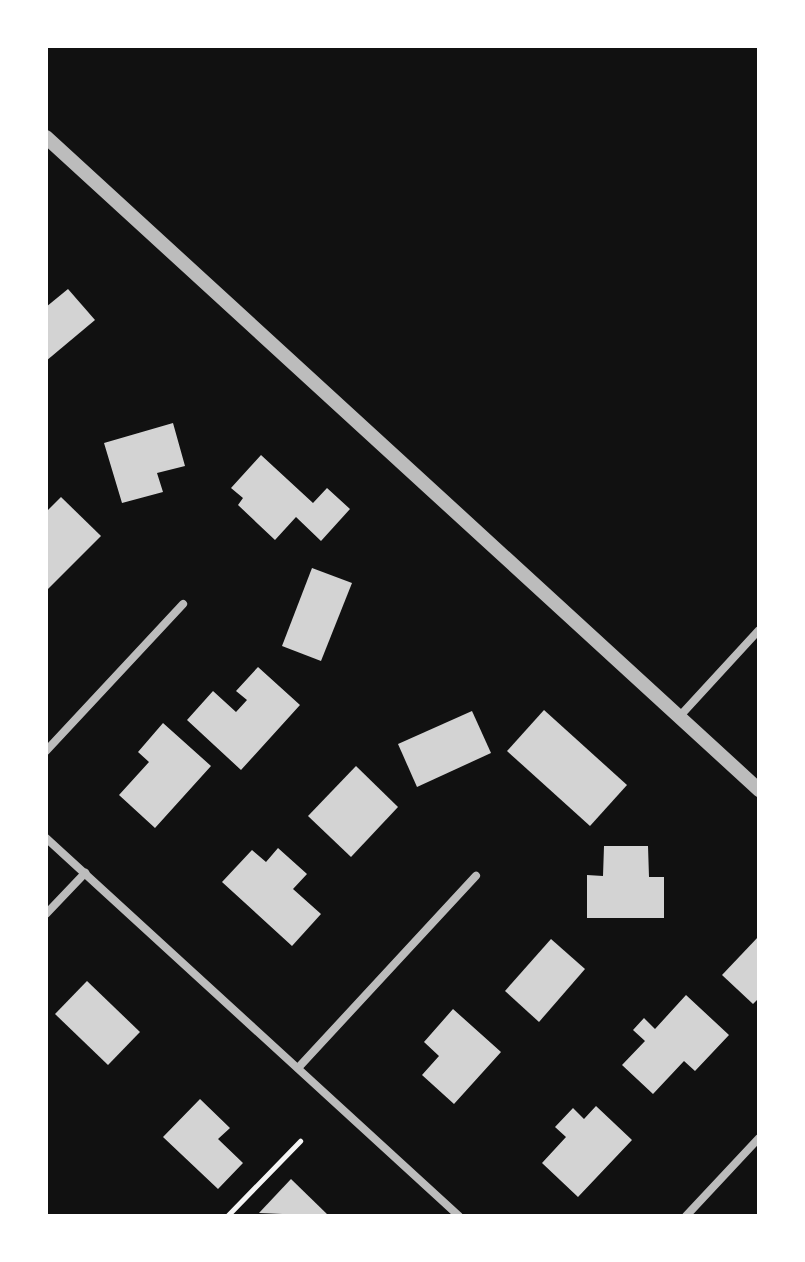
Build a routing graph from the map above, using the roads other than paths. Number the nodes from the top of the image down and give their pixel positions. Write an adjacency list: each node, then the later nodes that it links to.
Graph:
1 (46, 137): 4 (street)
2 (183, 604): 5 (street)
3 (759, 630): 4 (street)
4 (679, 717): 6 (street)
5 (46, 751)
6 (759, 790)
7 (46, 838): 8 (street)
8 (85, 873): 10 (street); 11 (street)
9 (476, 876): 11 (street)
10 (46, 914)
11 (298, 1068): 13 (street)
12 (759, 1138): 14 (street)
13 (459, 1216)
14 (686, 1216)

